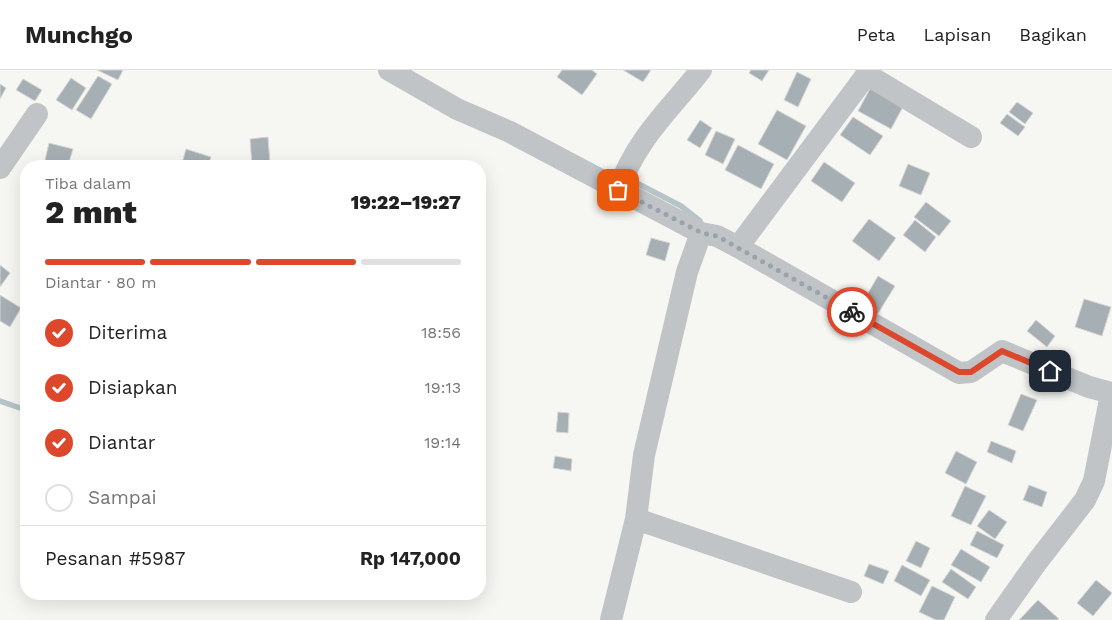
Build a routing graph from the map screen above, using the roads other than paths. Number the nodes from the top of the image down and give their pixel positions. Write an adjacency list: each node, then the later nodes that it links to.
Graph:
1 (389, 70): 7 (street)
2 (701, 70): 7 (street)
3 (868, 72): 5 (street); 9 (street)
4 (37, 114): 6 (street)
5 (971, 137)
6 (0, 168)
7 (618, 190): 8 (street)
8 (702, 233): 9 (street); 11 (street)
9 (738, 247): 10 (street)
10 (1112, 394): 14 (street)
11 (636, 519): 12 (street); 13 (street)
12 (851, 592)
13 (611, 620)
14 (996, 620)

